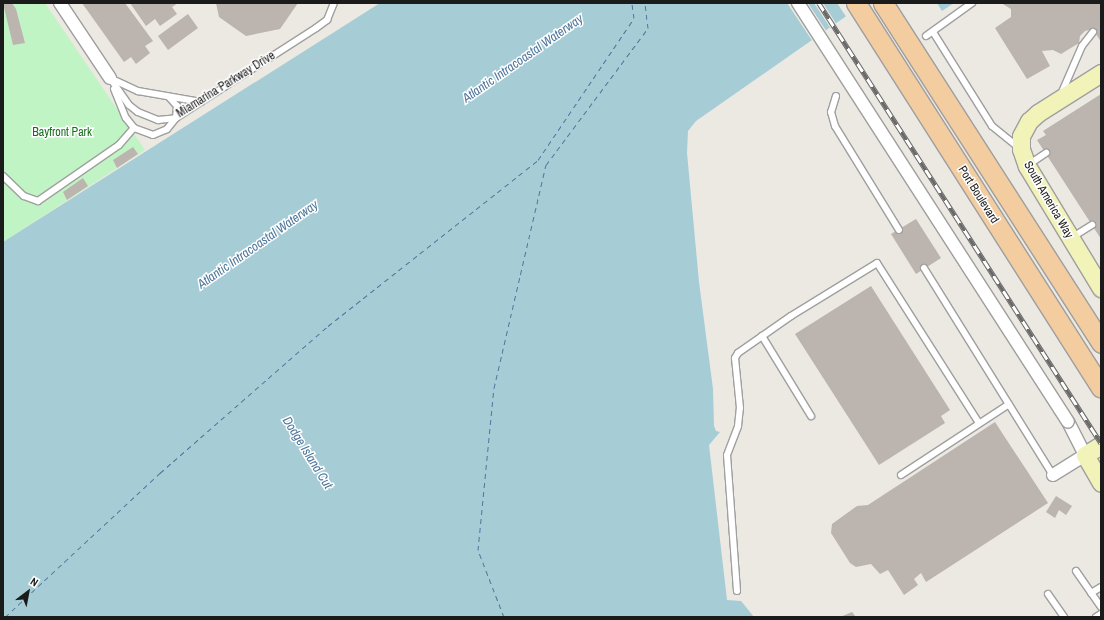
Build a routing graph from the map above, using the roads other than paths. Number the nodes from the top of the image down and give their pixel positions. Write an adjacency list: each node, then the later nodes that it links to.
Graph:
1 (60, 3): 11 (street, Miamarina Parkway Drive)
2 (334, 3): 15 (lane, Miamarina Parkway Drive)
3 (798, 3): 35 (street, bridge)
4 (856, 3): 30 (main road, Port Boulevard, bridge)
5 (883, 3): 29 (main road, Port Boulevard, bridge)
6 (972, 3): 7 (lane)
7 (933, 32): 9 (lane); 18 (lane)
8 (1093, 32): 14 (lane)
9 (926, 36)
10 (1101, 73): 14 (street, South America Way)
11 (110, 78): 13 (lane); 16 (lane, Miamarina Parkway Drive); 17 (lane)
12 (836, 96): 24 (lane)
13 (169, 97): 15 (lane); 16 (lane)
14 (1060, 99): 18 (street, South America Way)
15 (201, 102): 16 (lane, Miamarina Parkway Drive)
16 (176, 118): 17 (lane)
17 (134, 128): 22 (lane)
18 (1021, 149): 20 (street, South America Way)
19 (1046, 153): 20 (lane)
20 (1026, 166): 25 (street, South America Way)
21 (3, 176): 22 (lane)
22 (5, 183)
23 (1092, 225): 25 (lane)
24 (899, 230)
25 (1069, 238): 27 (street, South America Way)
26 (924, 268): 31 (lane)
27 (1101, 288)
28 (762, 336): 32 (lane); 33 (lane); 41 (lane)
29 (1101, 343)
30 (1101, 388)
31 (1009, 404): 33 (lane); 37 (lane)
32 (811, 416)
33 (979, 423): 36 (lane)
34 (1101, 445): 35 (street)
35 (1085, 455): 37 (street); 38 (street)
36 (901, 475)
37 (1053, 475)
38 (1101, 483)
39 (1076, 571): 42 (lane)
40 (1101, 587): 42 (lane)
41 (737, 591)
42 (1091, 593): 44 (lane)
43 (1048, 594): 46 (lane)
44 (1101, 607)
45 (1101, 614): 47 (lane)
46 (1064, 617)
47 (1096, 617)

